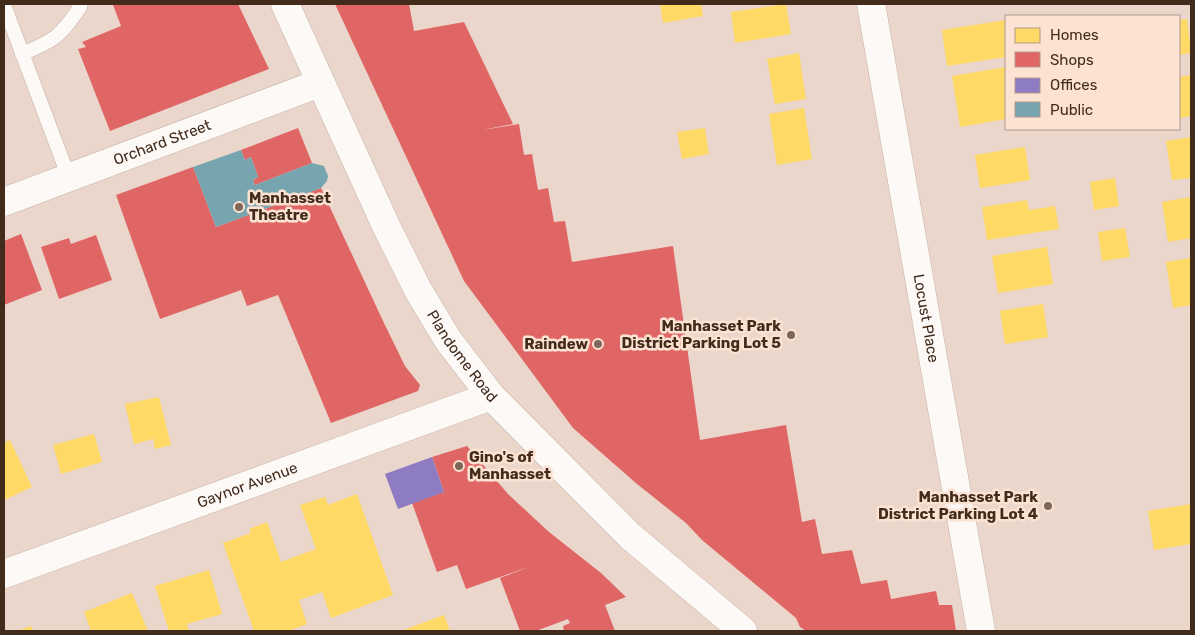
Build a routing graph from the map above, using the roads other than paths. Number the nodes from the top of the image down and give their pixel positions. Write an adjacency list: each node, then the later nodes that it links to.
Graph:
1 (79, 4): 5 (lane)
2 (285, 4): 6 (street, Plandome Road)
3 (871, 4): 12 (street, Locust Place)
4 (4, 5): 5 (lane)
5 (22, 54): 7 (lane)
6 (320, 83): 7 (street, Orchard Street); 9 (street, Plandome Road)
7 (69, 178): 8 (street, Orchard Street)
8 (4, 202)
9 (491, 396): 10 (street, Gaynor Avenue); 11 (street, Plandome Road)
10 (4, 574)
11 (743, 631)
12 (981, 631)

